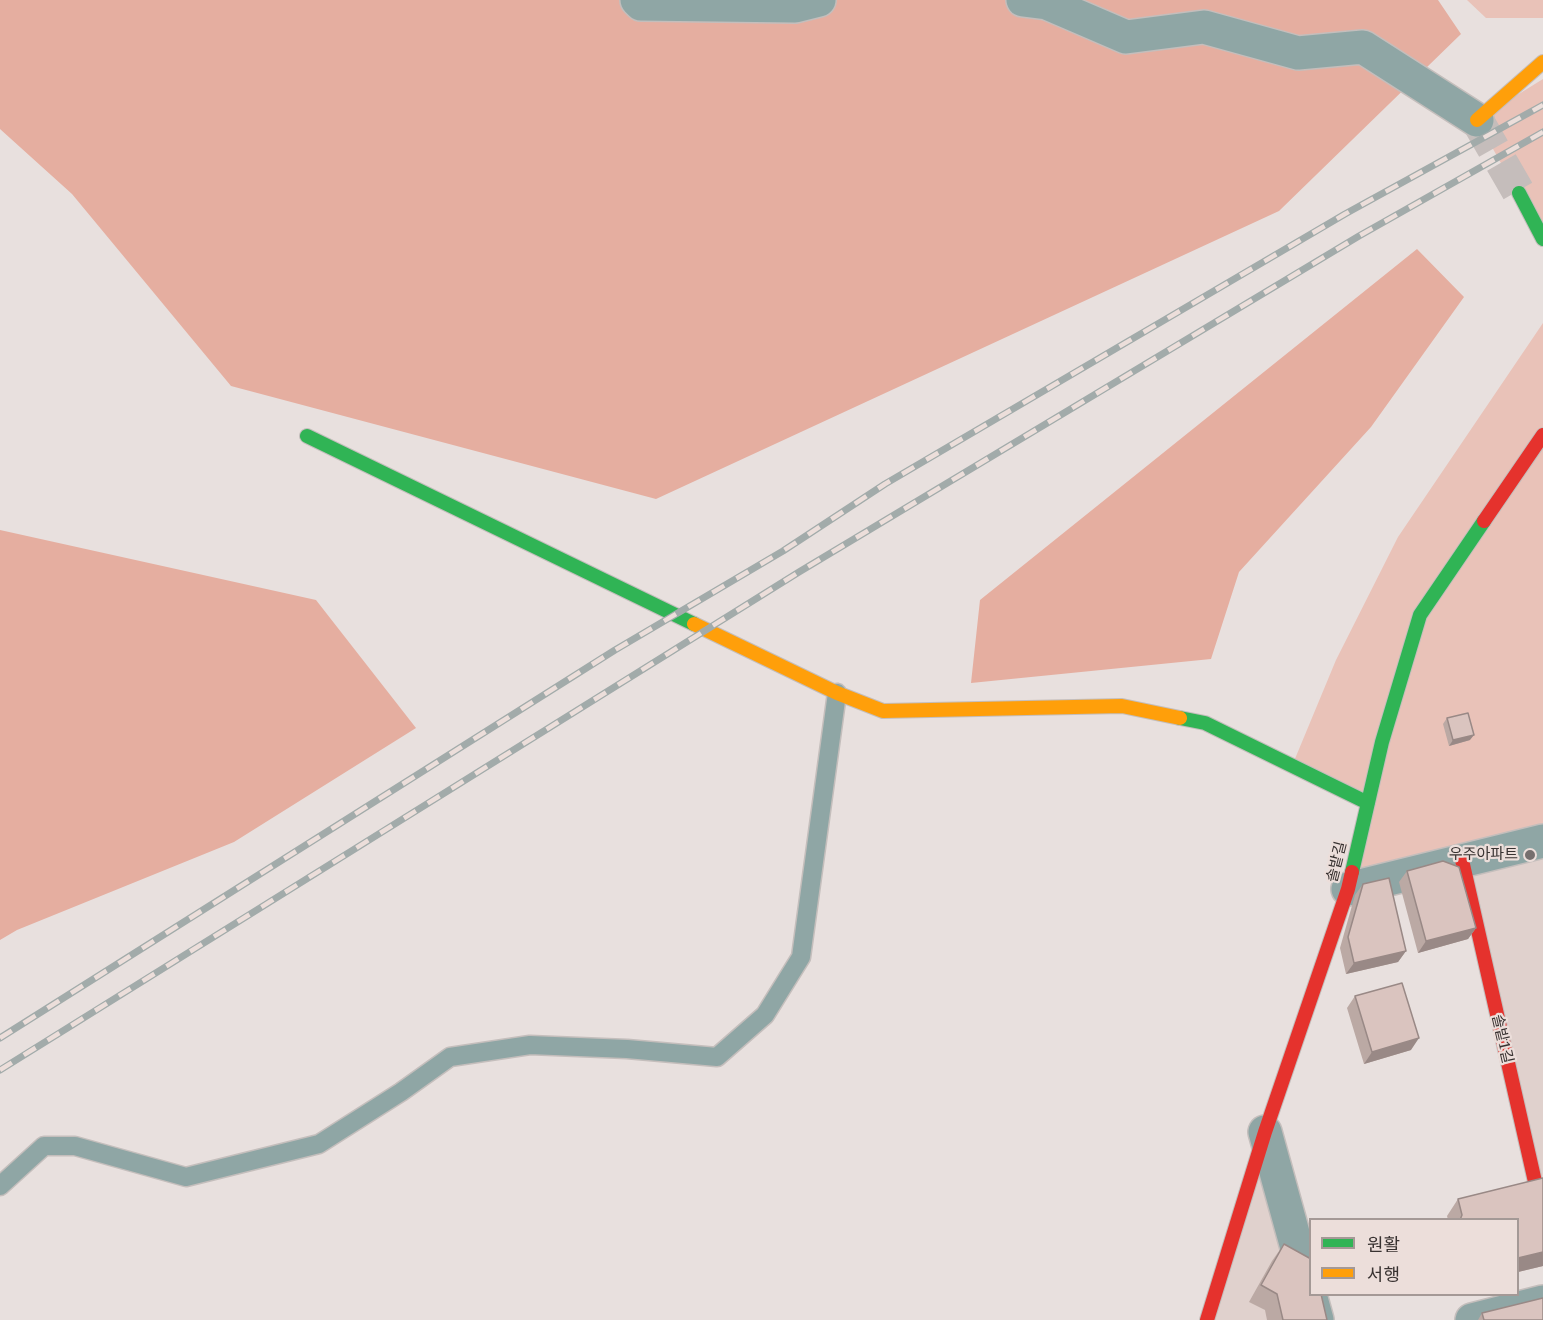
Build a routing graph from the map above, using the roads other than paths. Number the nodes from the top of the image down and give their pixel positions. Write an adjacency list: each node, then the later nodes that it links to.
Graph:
1 (637, 0): 2 (street)
2 (819, 0)
3 (1023, 0): 5 (street)
4 (1543, 62): 5 (street)
5 (1477, 120)
6 (1519, 194): 7 (street)
7 (1543, 239)
8 (1543, 435): 11 (street, 솔밭길)
9 (307, 436): 10 (street)
10 (837, 693): 11 (street); 16 (lane)
11 (1368, 803): 14 (street, 솔밭길)
12 (1543, 841): 13 (street)
13 (1462, 860): 14 (street); 17 (street, 솔밭1길)
14 (1348, 889): 15 (street, 솔밭길)
15 (1265, 1132): 18 (street); 21 (street, 솔밭길)
16 (0, 1186)
17 (1543, 1217)
18 (1309, 1291)
19 (1310, 1296): 22 (street)
20 (1543, 1302): 23 (street)
21 (1207, 1320)
22 (1317, 1320)
23 (1472, 1320)

